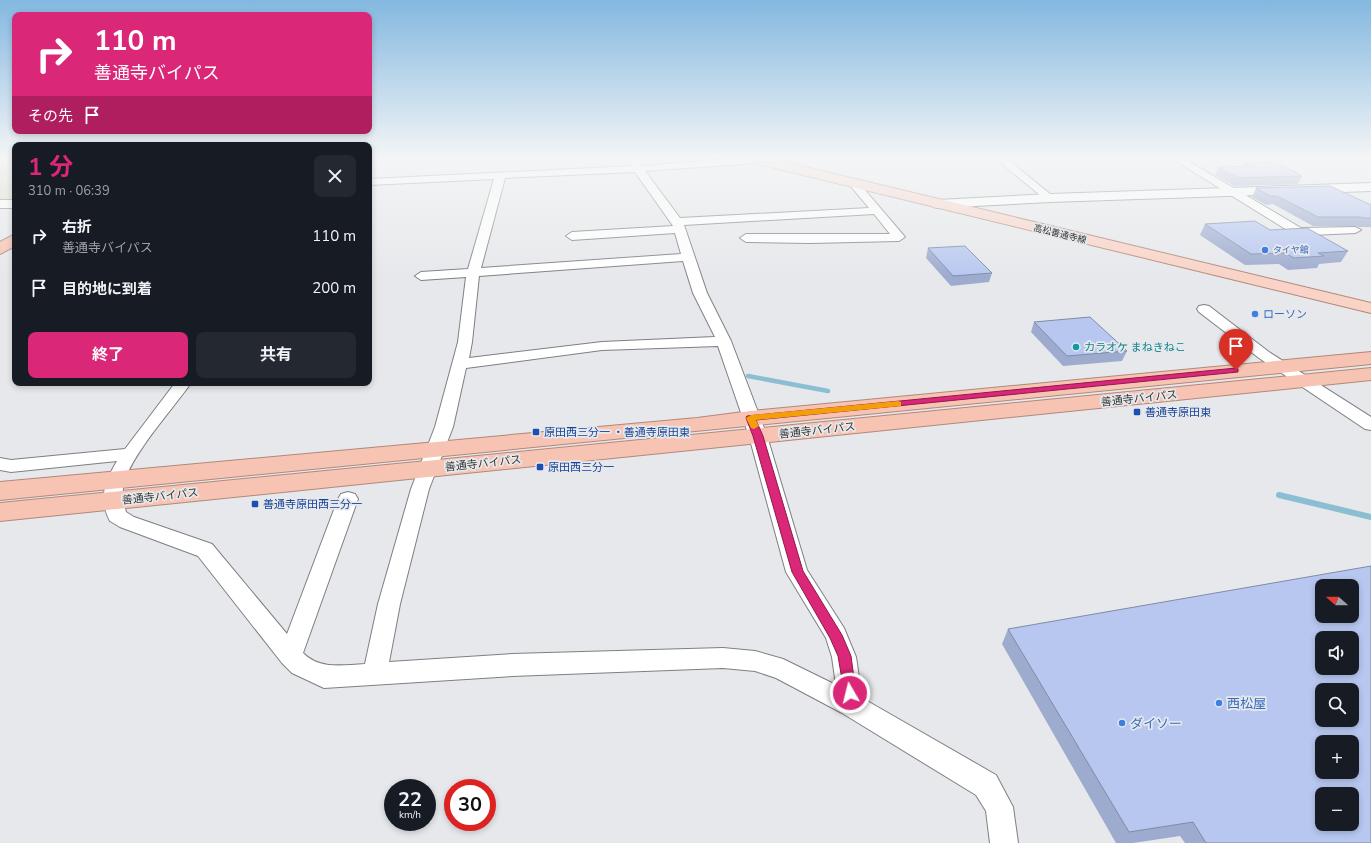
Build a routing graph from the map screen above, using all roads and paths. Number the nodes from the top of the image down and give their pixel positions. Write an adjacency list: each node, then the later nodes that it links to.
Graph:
1 (494, 197): 21 (street)
2 (659, 197): 12 (street)
3 (865, 197): 11 (street)
4 (910, 197): 10 (main road, 高松善通寺線)
5 (1067, 197): 7 (street)
6 (1242, 197): 15 (street)
7 (1050, 198): 10 (street)
8 (0, 204): 9 (street)
9 (12, 204)
10 (938, 204): 23 (main road, 高松善通寺線)
11 (877, 211): 12 (street); 17 (street)
12 (678, 225): 16 (street); 20 (street)
13 (1355, 230): 15 (street)
14 (8, 232): 19 (highway)
15 (1299, 232): 18 (street)
16 (572, 236)
17 (746, 238)
18 (1324, 247)
19 (0, 249)
20 (688, 257): 21 (street); 25 (street)
21 (473, 273): 22 (street); 27 (street)
22 (421, 276)
23 (1371, 308)
24 (1204, 309): 28 (street)
25 (724, 341): 27 (street); 33 (street)
26 (1371, 358): 28 (highway, 善通寺バイパス)
27 (459, 364): 35 (street)
28 (1282, 366): 30 (street); 33 (highway, 善通寺バイパス)
29 (1371, 374): 30 (highway, 善通寺バイパス)
30 (1304, 380): 32 (street); 33 (highway, 善通寺バイパス)
31 (181, 386): 34 (street)
32 (1371, 425)
33 (754, 427): 35 (highway, 善通寺バイパス); 43 (street)
34 (130, 454): 36 (street); 37 (street)
35 (432, 459): 37 (highway, 善通寺バイパス); 42 (street)
36 (0, 464)
37 (114, 490): 38 (highway, 善通寺バイパス); 40 (highway, 善通寺バイパス); 41 (street)
38 (0, 492)
39 (348, 499): 41 (street)
40 (0, 512)
41 (290, 656): 42 (street)
42 (375, 674): 43 (street)
43 (851, 705): 44 (street)
44 (1004, 843)

